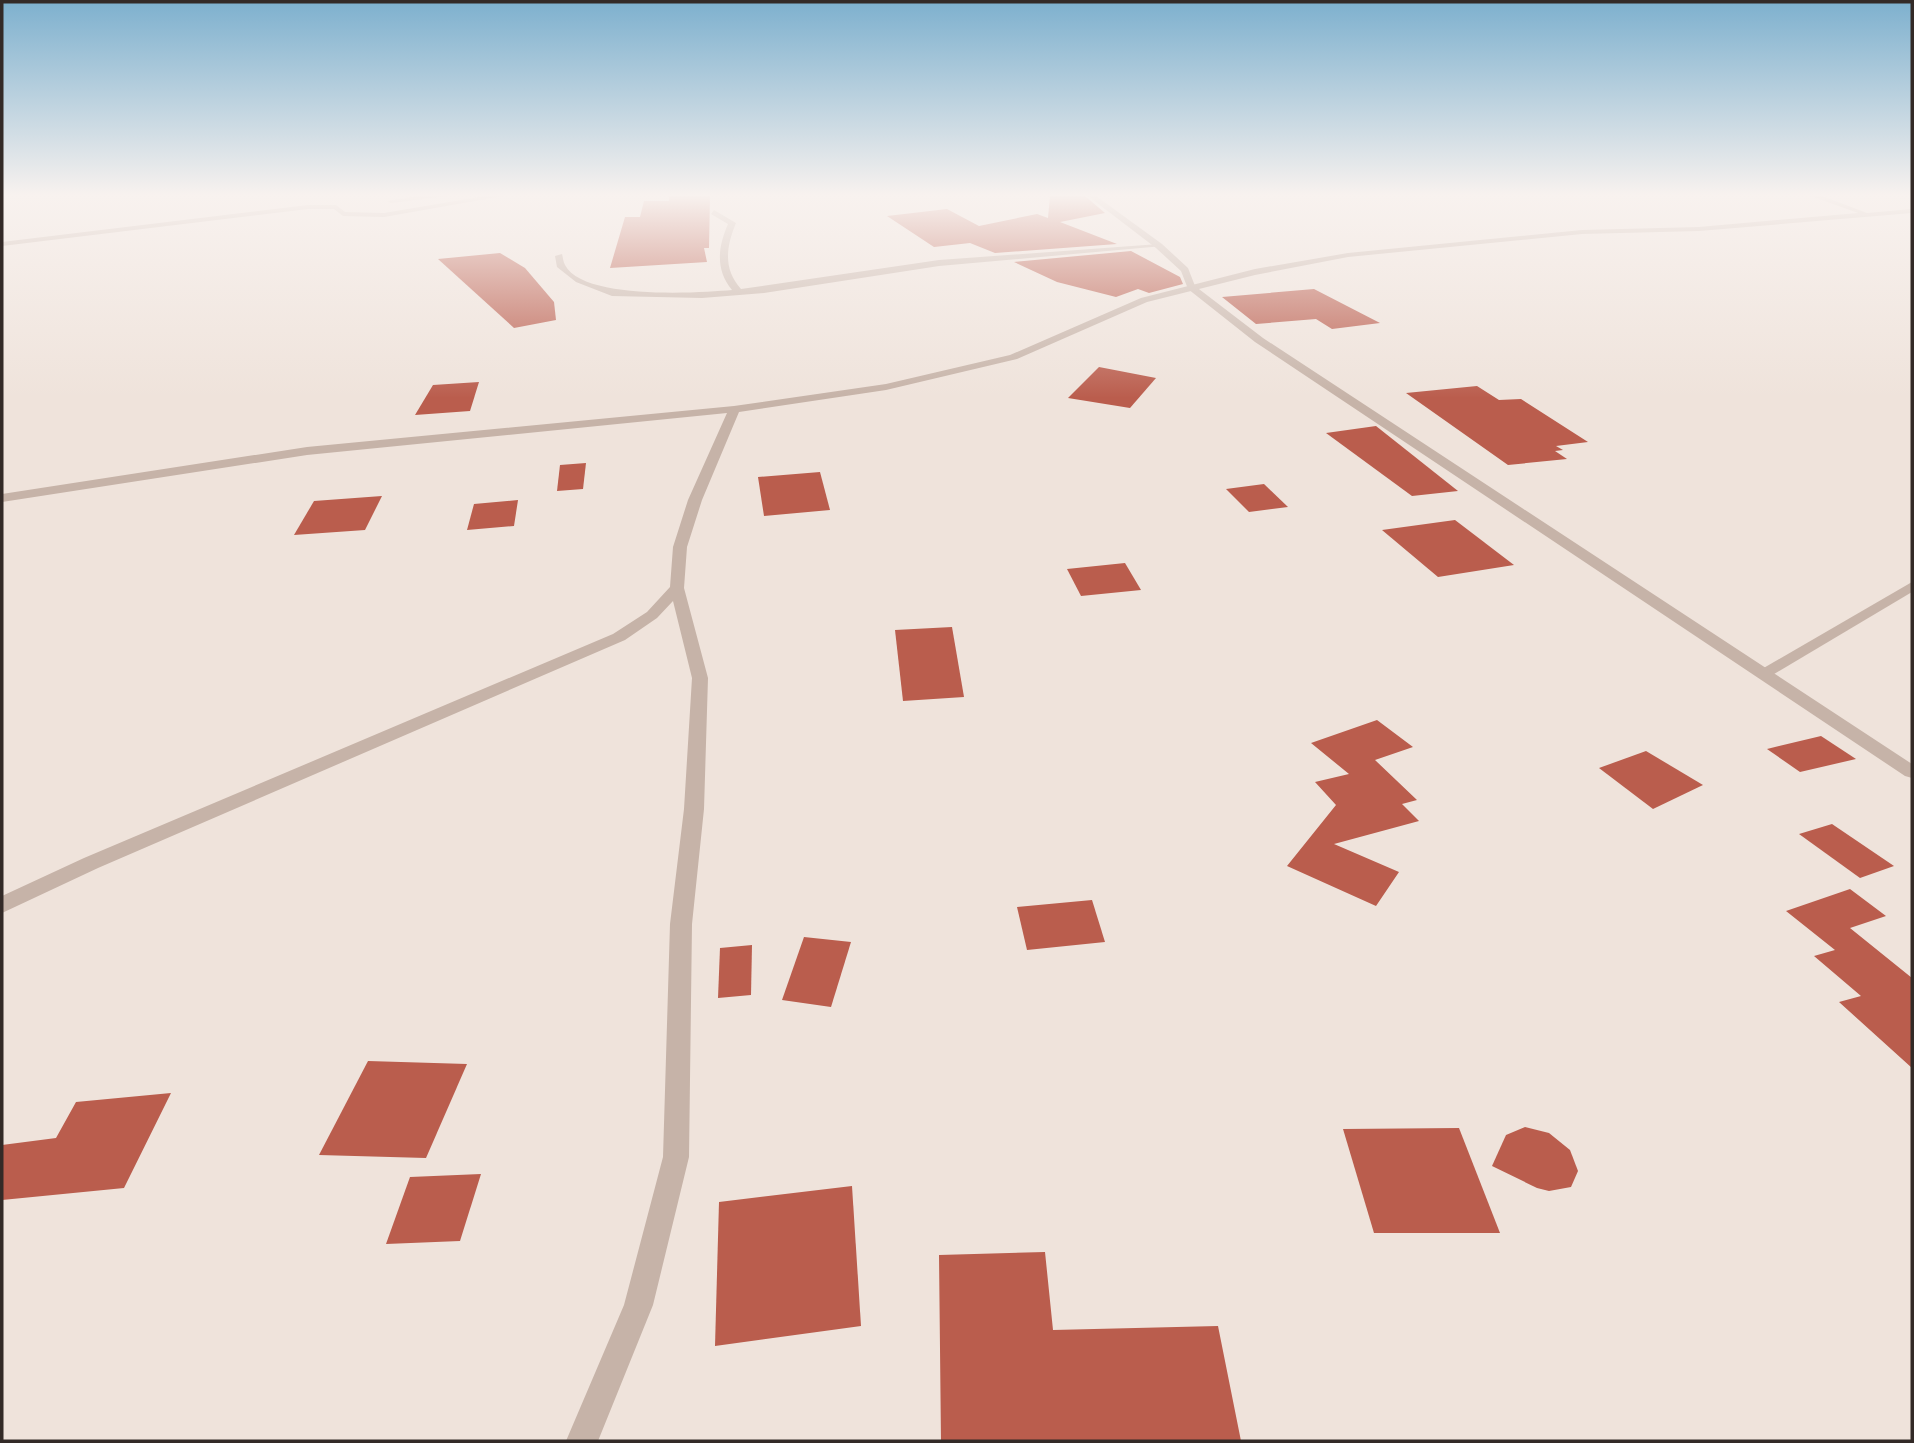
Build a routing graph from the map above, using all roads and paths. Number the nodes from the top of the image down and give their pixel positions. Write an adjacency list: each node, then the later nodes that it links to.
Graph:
1 (560, 263): 7 (street)
2 (724, 263): 7 (street)
3 (937, 263): 7 (street)
4 (1178, 263): 6 (street)
5 (1299, 263): 6 (street)
6 (1191, 287): 8 (street); 14 (street)
7 (739, 292)
8 (733, 408): 9 (street); 11 (street)
9 (2, 498)
10 (1912, 586): 12 (street)
11 (677, 588): 16 (street); 17 (street)
12 (1891, 600): 13 (street); 14 (street)
13 (1912, 600)
14 (1763, 673): 15 (street)
15 (1912, 772)
16 (2, 905)
17 (582, 1441)

